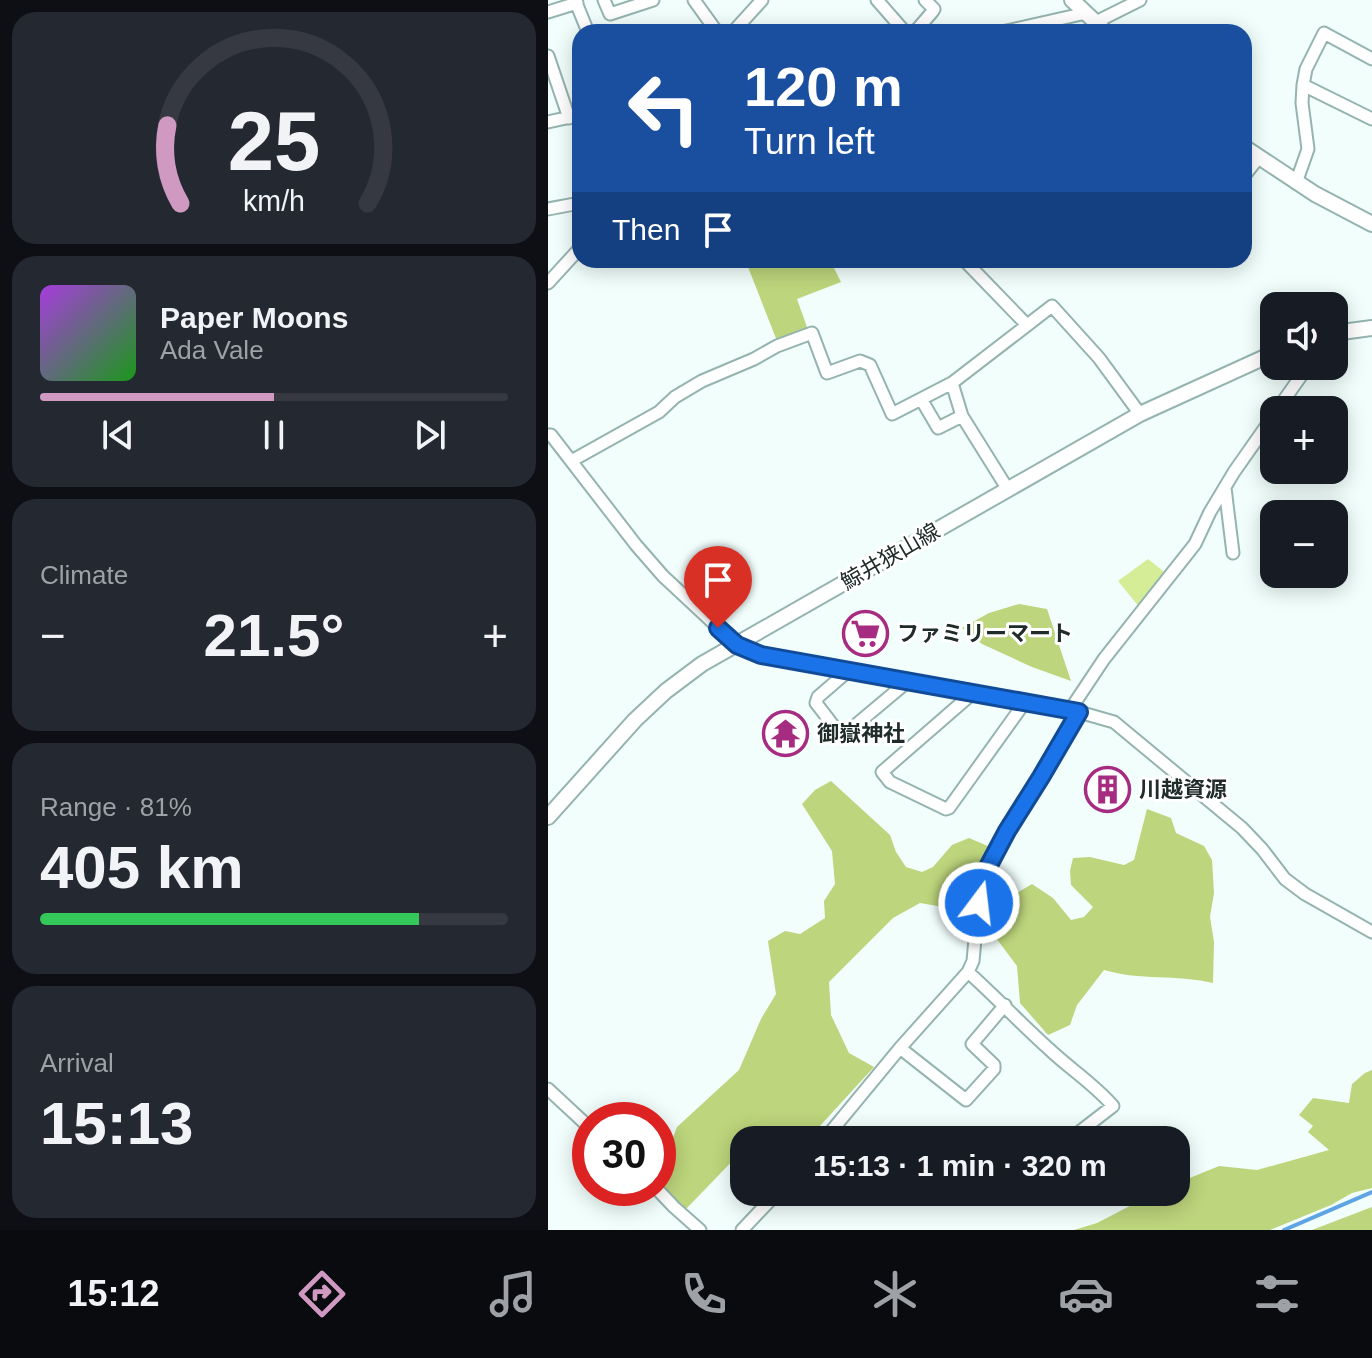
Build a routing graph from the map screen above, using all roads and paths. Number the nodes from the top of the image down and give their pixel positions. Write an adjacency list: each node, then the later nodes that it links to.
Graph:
1 (604, 0): 2 (street)
2 (653, 0)
3 (694, 0): 13 (street)
4 (762, 0): 14 (street)
5 (877, 0): 15 (street)
6 (925, 0): 16 (street)
7 (1072, 0): 11 (main road)
8 (1140, 0): 11 (street)
9 (576, 2): 10 (street); 12 (street)
10 (548, 12)
11 (1096, 22)
12 (585, 24)
13 (711, 24)
14 (740, 24)
15 (898, 24)
16 (922, 24)
17 (548, 56): 20 (street)
18 (1372, 59): 19 (street)
19 (1303, 85): 22 (street); 27 (street)
20 (572, 111)
21 (572, 116): 23 (street)
22 (1372, 119)
23 (548, 122)
24 (1252, 152): 25 (main road)
25 (1259, 157): 26 (street); 27 (main road)
26 (1252, 166)
27 (1296, 183): 30 (main road)
28 (572, 204): 29 (street)
29 (548, 209)
30 (1371, 221)
31 (572, 257): 33 (street)
32 (972, 268): 34 (street)
33 (548, 283)
34 (1026, 324): 38 (street); 40 (street)
35 (1372, 328): 36 (main road)
36 (1348, 331)
37 (1260, 359): 40 (main road, 鯨井狭山線)
38 (952, 383): 39 (street); 41 (street)
39 (921, 399): 41 (street); 44 (street)
40 (1140, 414): 45 (main road, 鯨井狭山線)
41 (962, 416): 45 (street)
42 (549, 434): 44 (street)
43 (1260, 436): 46 (street)
44 (573, 460): 48 (street)
45 (1007, 488): 48 (main road, 鯨井狭山線)
46 (1225, 488): 47 (street); 53 (street)
47 (1233, 553)
48 (737, 645): 49 (street); 54 (main road, 鯨井狭山線)
49 (848, 671): 50 (street); 50 (street)
50 (907, 682): 51 (street)
51 (974, 692): 52 (street); 52 (street)
52 (1025, 702): 53 (street)
53 (1074, 711): 55 (street); 56 (street)
54 (548, 817)
55 (1372, 932)
56 (968, 972): 57 (street); 58 (street)
57 (1005, 1005): 58 (street); 62 (street)
58 (900, 1048): 61 (street)
59 (548, 1089): 60 (street)
60 (572, 1111)
61 (836, 1126)
62 (1087, 1126)
63 (673, 1206): 65 (street)
64 (765, 1206): 66 (street)
65 (700, 1230)
66 (742, 1230)

